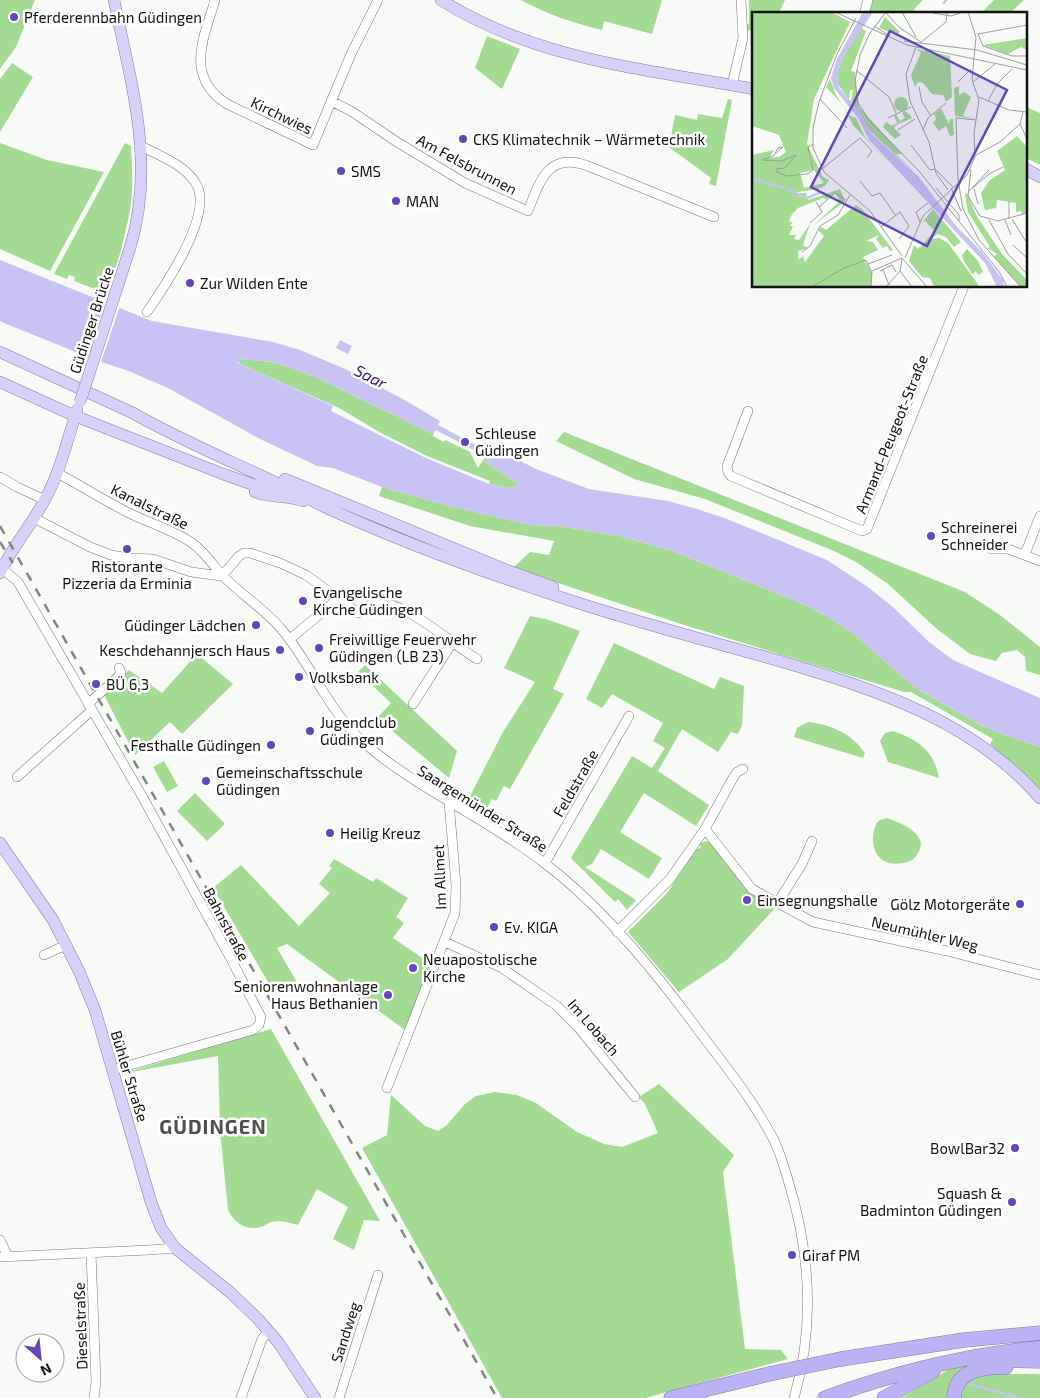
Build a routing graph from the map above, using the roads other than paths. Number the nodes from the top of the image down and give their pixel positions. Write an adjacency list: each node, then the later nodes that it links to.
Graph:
1 (114, 0): 11 (main road, Güdinger Brücke)
2 (215, 0): 10 (street, Kirchwies)
3 (378, 0): 10 (street, Kirchwies)
4 (441, 0): 8 (main road)
5 (741, 0): 7 (street)
6 (752, 37): 7 (street)
7 (743, 38): 8 (street)
8 (732, 85): 9 (main road)
9 (752, 89)
10 (331, 101): 14 (street, Am Felsbrunnen)
11 (141, 146): 16 (street); 23 (main road, Güdinger Brücke, bridge)
12 (1028, 170): 13 (main road)
13 (1040, 177)
14 (714, 217)
15 (963, 288): 22 (street, Armand-Peugeot-Straße)
16 (147, 312)
17 (0, 352): 19 (main road)
18 (0, 358): 19 (main road)
19 (16, 359): 21 (main road)
20 (0, 382): 23 (main road)
21 (129, 411): 27 (main road); 28 (main road)
22 (748, 412)
23 (75, 416): 24 (main road, Güdinger Brücke); 25 (main road)
24 (57, 473): 29 (main road, Güdinger Brücke); 37 (street, Kanalstraße)
25 (223, 474): 27 (main road); 30 (main road)
26 (0, 477): 29 (street)
27 (283, 486): 28 (main road); 30 (main road)
28 (314, 491): 39 (main road)
29 (45, 500): 32 (main road, Güdinger Brücke)
30 (327, 508): 39 (main road)
31 (1040, 516): 34 (street)
32 (34, 518): 36 (main road, Güdinger Brücke); 37 (street)
33 (991, 549): 34 (street)
34 (1025, 554): 35 (street)
35 (1040, 561)
36 (1, 569): 45 (street, Bahnstraße)
37 (222, 576): 38 (street); 40 (street, Saargemünder Straße)
38 (338, 599): 40 (street); 41 (street)
39 (680, 632): 49 (main road)
40 (290, 640): 50 (street, Saargemünder Straße)
41 (452, 643): 42 (street); 44 (street)
42 (477, 659)
43 (119, 668): 45 (street)
44 (413, 704)
45 (90, 707): 48 (street); 61 (street, Bahnstraße)
46 (629, 716): 54 (street, Feldstraße)
47 (743, 770): 51 (street)
48 (16, 778)
49 (1040, 798)
50 (449, 802): 54 (street, Saargemünder Straße); 57 (street, Im Allmet)
51 (704, 829): 55 (street, Neumühler Weg); 56 (street)
52 (812, 841): 55 (street)
53 (0, 843): 58 (main road, Bühler Straße)
54 (545, 863): 56 (street, Saargemünder Straße)
55 (778, 902): 60 (street, Neumühler Weg)
56 (617, 932): 79 (street, Saargemünder Straße)
57 (445, 942): 62 (street, Im Allmet); 63 (street, Im Lobach)
58 (66, 945): 59 (street); 61 (main road, Bühler Straße)
59 (44, 955)
60 (1040, 975)
61 (113, 1070): 65 (main road, Bühler Straße)
62 (387, 1088)
63 (635, 1098)
64 (0, 1240): 67 (street)
65 (175, 1248): 66 (street); 69 (main road, Bühler Straße)
66 (91, 1253): 67 (street); 74 (street, Dieselstraße)
67 (4, 1257)
68 (378, 1275): 77 (street, Sandweg)
69 (269, 1331): 75 (street); 76 (main road, Bühler Straße)
70 (1040, 1333): 78 (highway, bridge)
71 (1040, 1348): 80 (highway)
72 (1040, 1361): 81 (highway)
73 (1040, 1367): 82 (highway)
74 (94, 1398)
75 (241, 1398)
76 (315, 1398)
77 (339, 1398)
78 (671, 1398)
79 (794, 1398)
80 (825, 1398)
81 (884, 1398)
82 (954, 1398)

